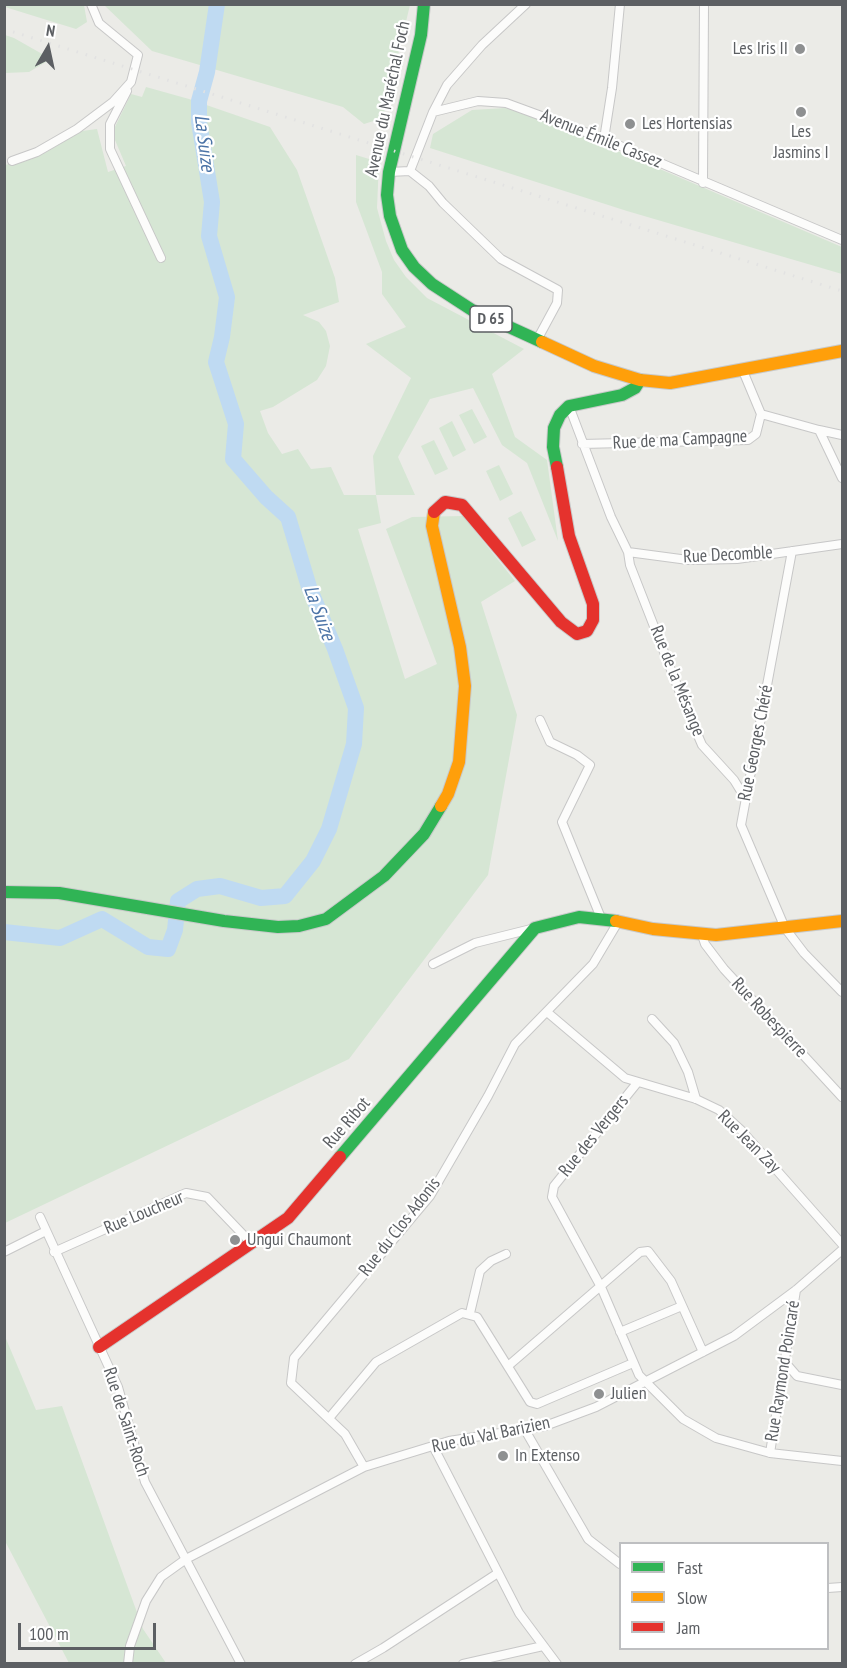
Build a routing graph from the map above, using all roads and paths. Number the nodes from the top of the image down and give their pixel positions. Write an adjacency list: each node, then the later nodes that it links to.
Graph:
1 (91, 4): 6 (street)
2 (424, 4): 11 (main road, Avenue du Maréchal Foch / D 65)
3 (526, 4): 7 (street)
4 (620, 4): 8 (street)
5 (704, 4): 12 (street)
6 (131, 82): 9 (street); 14 (street)
7 (433, 112): 8 (street, Avenue Émile Cassez); 10 (street)
8 (604, 139): 12 (street, Avenue Émile Cassez)
9 (12, 160)
10 (410, 171): 11 (street); 15 (street, Avenue du Maréchal Foch)
11 (389, 172): 15 (main road, Avenue du Maréchal Foch / D 65)
12 (704, 183): 13 (street, Avenue Émile Cassez)
13 (843, 240)
14 (161, 258)
15 (537, 340): 18 (main road, Avenue du Maréchal Foch / D 65)
16 (843, 351): 17 (main road, Avenue du Maréchal Foch / D 65)
17 (743, 371): 18 (main road, Avenue du Maréchal Foch / D 65); 20 (street)
18 (640, 380): 19 (main road)
19 (569, 406): 23 (street); 30 (main road)
20 (761, 414): 21 (street); 23 (street, Rue de ma Campagne)
21 (819, 430): 22 (street); 24 (street)
22 (843, 435)
23 (582, 444): 27 (street)
24 (843, 478)
25 (843, 544): 26 (street, Rue Decomble)
26 (792, 551): 27 (street, Rue Decomble); 29 (street, Rue Georges Chéré)
27 (628, 552): 29 (street, Rue de la Mésange)
28 (540, 720): 31 (street)
29 (745, 798): 35 (street, Rue Georges Chéré)
30 (4, 892)
31 (601, 918): 33 (main road); 34 (main road)
32 (843, 921): 35 (main road)
33 (618, 922): 36 (main road); 39 (street, Rue du Clos Adonis)
34 (535, 928): 37 (street); 46 (main road, Rue Ribot)
35 (785, 928): 36 (main road); 38 (street, Rue Georges Chéré)
36 (702, 935): 42 (street, Rue Robespierre)
37 (433, 964)
38 (843, 992)
39 (547, 1012): 41 (street, Rue Jean Zay); 64 (street, Rue du Clos Adonis)
40 (652, 1019): 43 (street)
41 (637, 1083): 43 (street, Rue Jean Zay); 52 (street, Rue des Vergers)
42 (843, 1097)
43 (696, 1099): 47 (street, Rue Jean Zay)
44 (40, 1217): 45 (street, Rue de Saint-Roch)
45 (46, 1231): 49 (street); 50 (street, Rue de Saint-Roch)
46 (252, 1244): 50 (street, Rue Loucheur); 57 (main road, Rue Ribot)
47 (843, 1244)
48 (843, 1250): 53 (street, Rue du Val Barizien)
49 (4, 1252)
50 (54, 1252): 57 (street, Rue de Saint-Roch)
51 (506, 1254): 55 (street)
52 (601, 1287): 54 (street); 56 (street, Rue des Vergers); 61 (street)
53 (796, 1290): 58 (street, Rue du Val Barizien); 59 (street, Rue Raymond Poincaré)
54 (682, 1306): 56 (street); 58 (street)
55 (470, 1313): 61 (street); 64 (street)
56 (620, 1332): 60 (street, Rue des Vergers)
57 (99, 1347): 70 (street, Rue de Saint-Roch)
58 (703, 1352): 62 (street, Rue du Val Barizien)
59 (784, 1361): 63 (street); 67 (street, Rue Raymond Poincaré)
60 (633, 1363): 61 (street); 62 (street, Rue des Vergers)
61 (508, 1366)
62 (644, 1383): 65 (street, Rue du Val Barizien); 67 (street, Rue des Vergers)
63 (843, 1385)
64 (330, 1417): 69 (street, Rue du Clos Adonis)
65 (525, 1430): 66 (street, Rue du Val Barizien); 71 (street)
66 (434, 1446): 69 (street, Rue du Val Barizien); 72 (street)
67 (770, 1453): 68 (street, Rue des Vergers)
68 (843, 1461)
69 (364, 1467): 70 (street, Rue du Val Barizien)
70 (186, 1559): 74 (street, Rue du Val Barizien); 75 (street, Rue de Saint-Roch)
71 (619, 1562)
72 (498, 1573): 73 (street); 76 (street)
73 (543, 1646): 77 (street); 78 (street)
74 (128, 1664)
75 (241, 1664)
76 (356, 1664)
77 (463, 1664)
78 (557, 1664)

